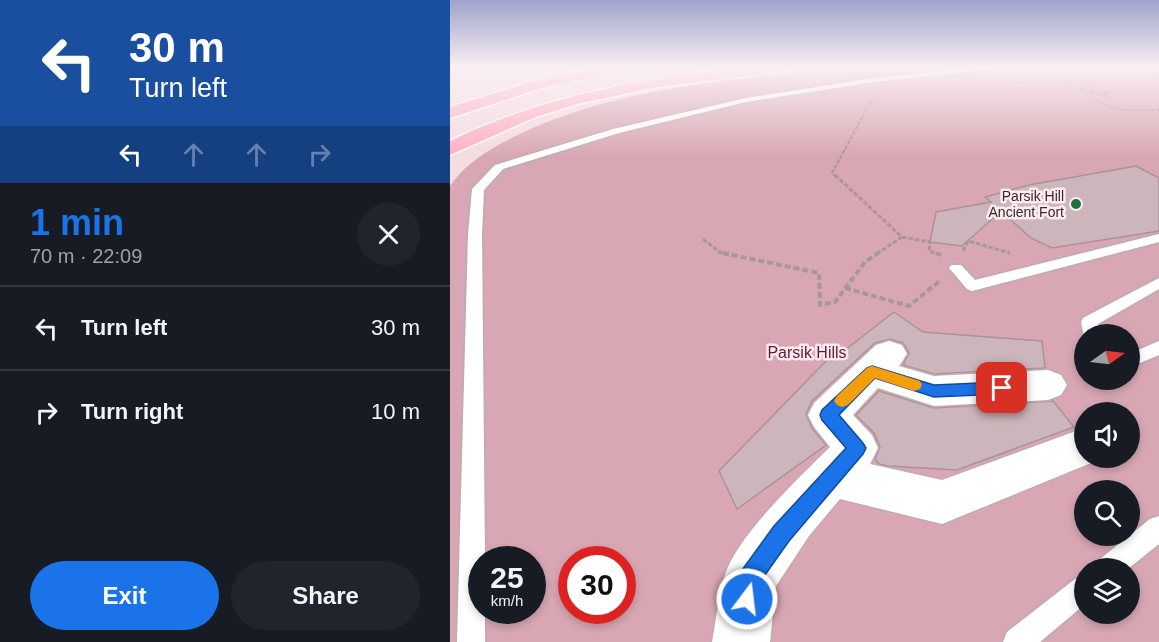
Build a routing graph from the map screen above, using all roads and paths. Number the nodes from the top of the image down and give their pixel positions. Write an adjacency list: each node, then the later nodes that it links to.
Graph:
1 (496, 97): 9 (highway)
2 (524, 97): 10 (highway)
3 (554, 97): 11 (highway)
4 (588, 97): 12 (highway)
5 (766, 97): 27 (lane)
6 (873, 97): 17 (path)
7 (1092, 97): 8 (path)
8 (1159, 110)
9 (450, 113)
10 (450, 123)
11 (450, 142)
12 (450, 149)
13 (1159, 238): 15 (lane)
14 (703, 239): 17 (path)
15 (956, 268): 17 (path)
16 (1159, 283): 18 (lane)
17 (845, 288)
18 (1089, 324)
19 (1159, 347): 20 (lane)
20 (1140, 357)
21 (1048, 385): 23 (street)
22 (1074, 451): 23 (street)
23 (831, 476): 28 (street)
24 (1159, 528): 25 (lane)
25 (1121, 558)
26 (1074, 596): 29 (lane)
27 (471, 642)
28 (741, 642)
29 (1017, 642)

